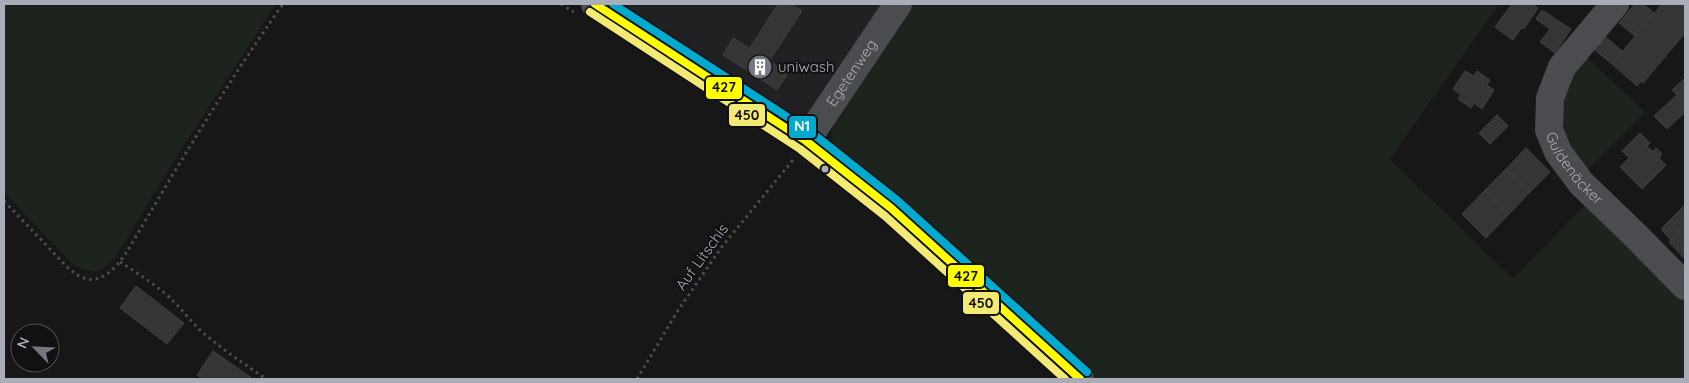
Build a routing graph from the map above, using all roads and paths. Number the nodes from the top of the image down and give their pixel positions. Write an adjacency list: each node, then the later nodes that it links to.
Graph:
1 (283, 4): 7 (path)
2 (595, 4): 5 (street)
3 (898, 4): 5 (street, Egetenweg)
4 (1615, 4): 8 (street, Guldenäcker)
5 (801, 148): 10 (path, Auf Litschis); 11 (street)
6 (4, 200): 7 (path)
7 (120, 262): 9 (path)
8 (1685, 286)
9 (266, 379)
10 (637, 379)
11 (1080, 379)

